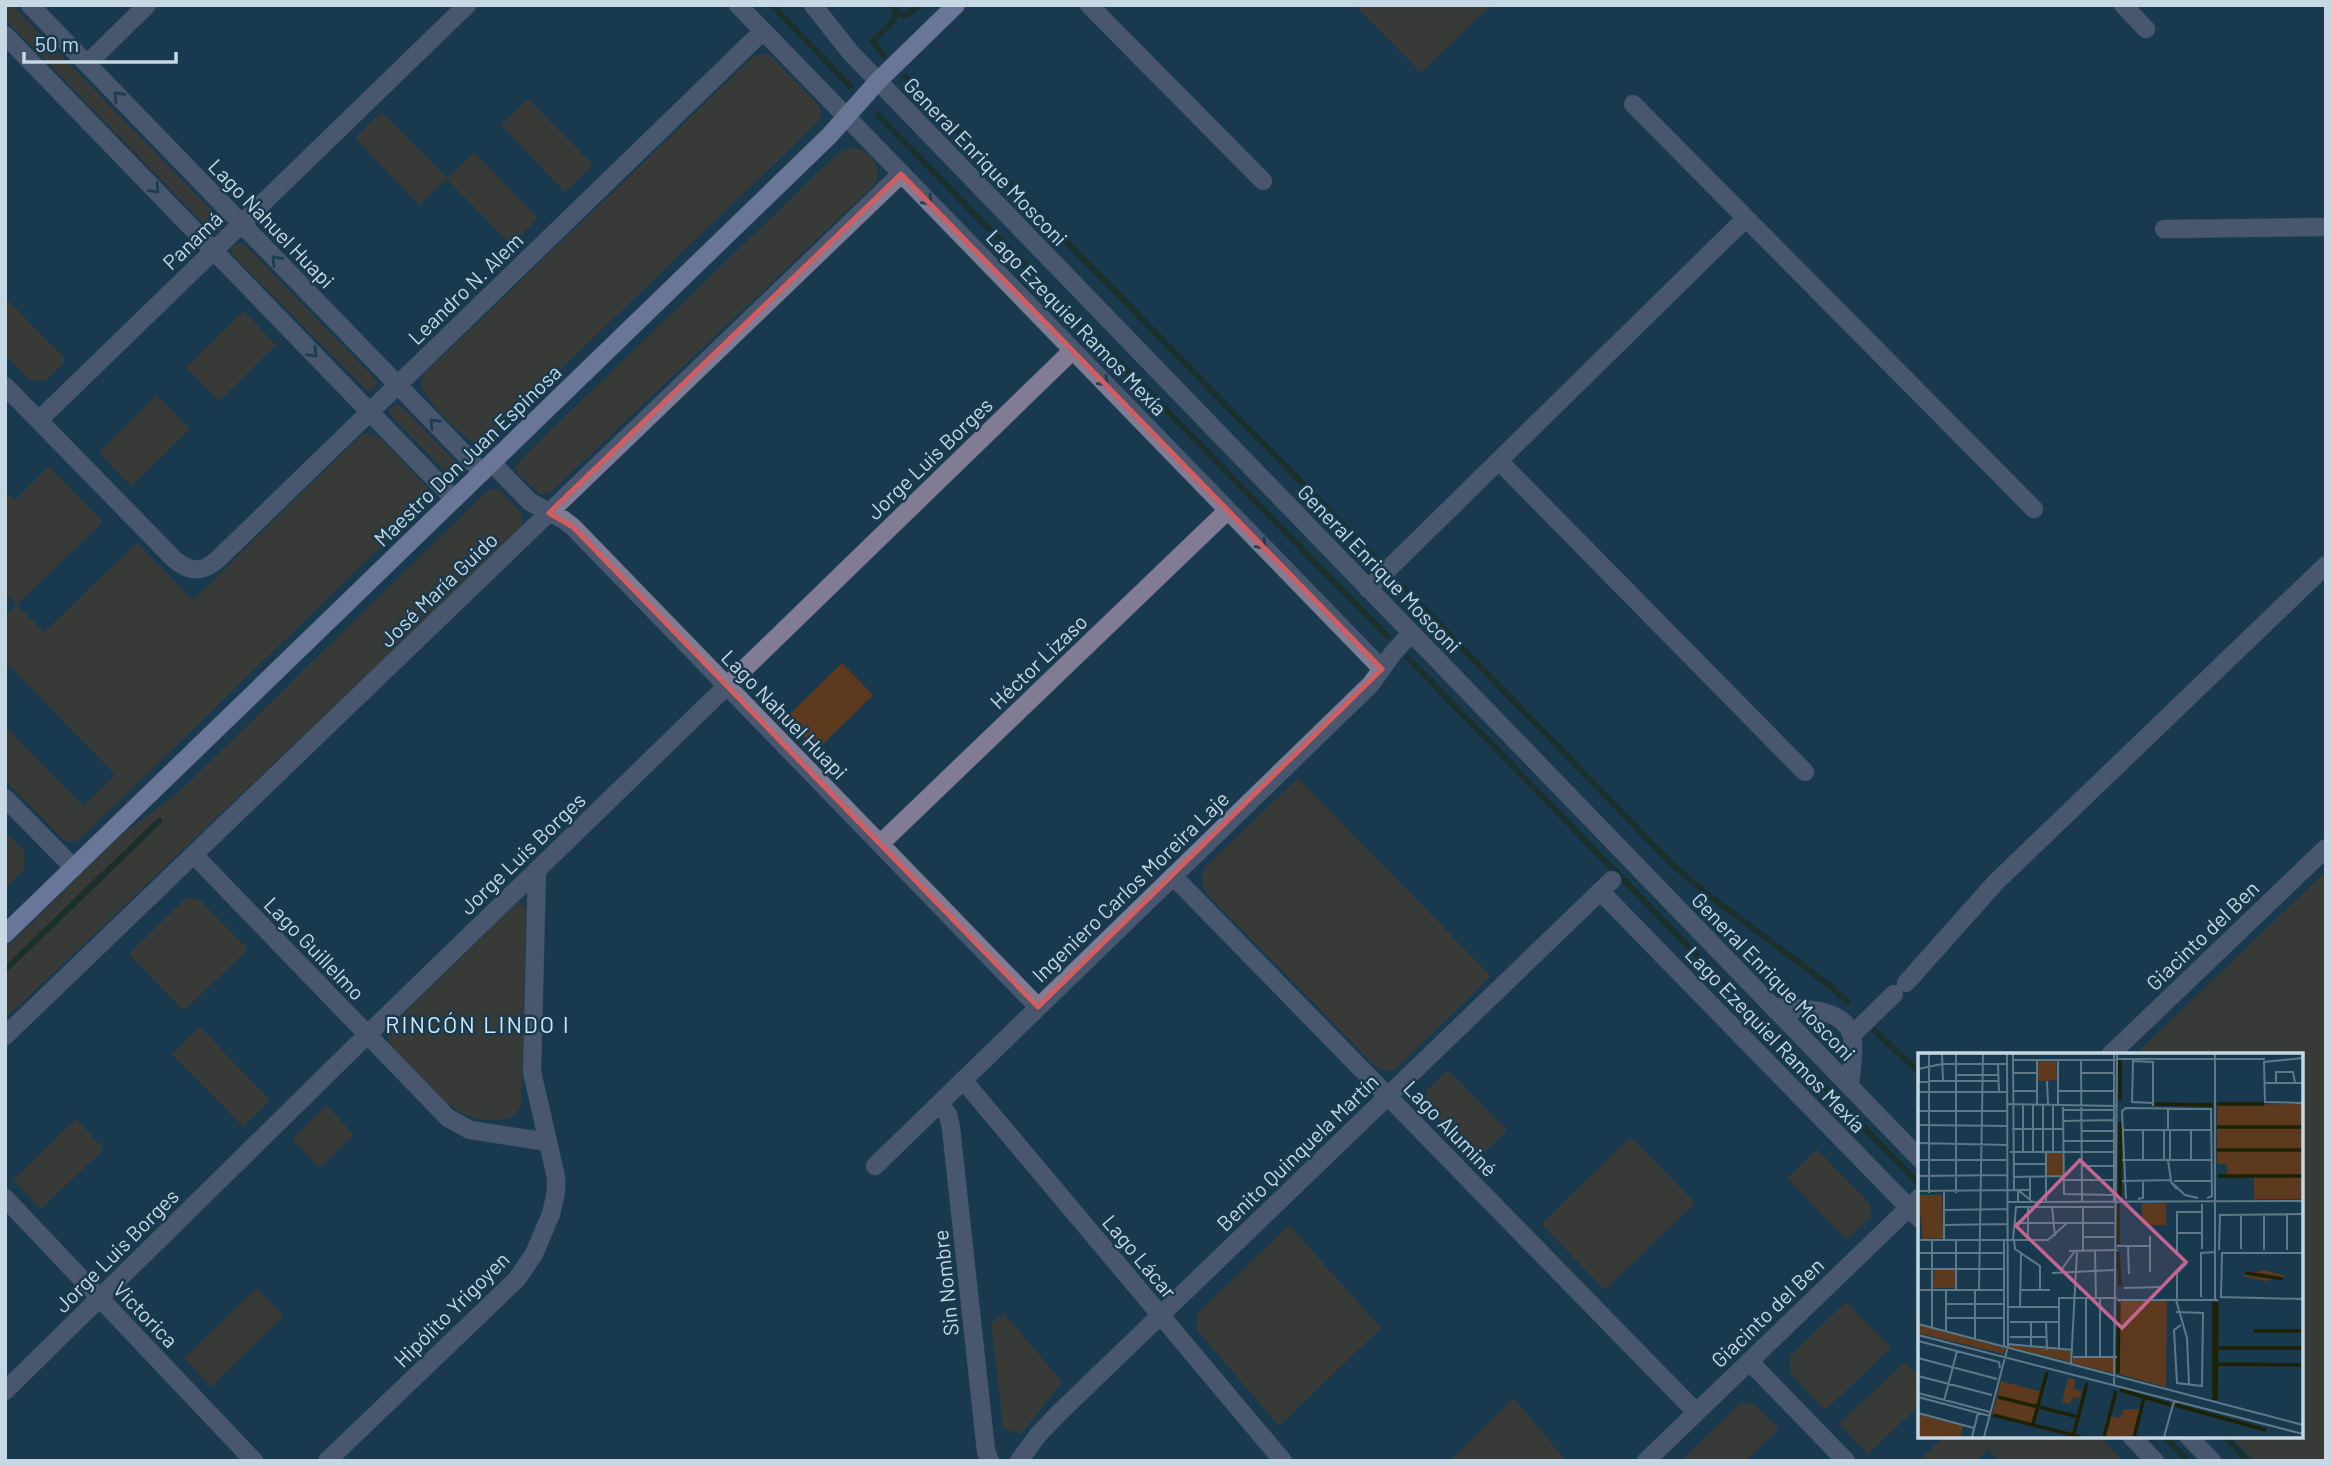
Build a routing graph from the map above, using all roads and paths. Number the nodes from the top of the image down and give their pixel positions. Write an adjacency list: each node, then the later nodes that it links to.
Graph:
1 (30, 5): 12 (street, Lago Nahuel Huapi)
2 (147, 5): 12 (street)
3 (467, 5): 19 (street, Panamá)
4 (738, 5): 10 (street, Lago Ezequiel Ramos Mexía)
5 (813, 5): 13 (street, General Enrique Mosconi)
6 (956, 5): 13 (main road, Maestro Don Juan Espinosa)
7 (1089, 5): 17 (street)
8 (2123, 5): 9 (street)
9 (2146, 29)
10 (763, 31): 15 (street, Lago Ezequiel Ramos Mexía); 24 (street, Leandro N. Alem)
11 (5, 35): 22 (street, one-way to 22)
12 (87, 64): 19 (street, Lago Nahuel Huapi, one-way to 12)
13 (878, 81): 15 (main road, Maestro Don Juan Espinosa); 35 (street, General Enrique Mosconi)
14 (1633, 104): 18 (street)
15 (847, 117): 16 (street, Lago Ezequiel Ramos Mexía); 29 (main road, Maestro Don Juan Espinosa)
16 (901, 174): 23 (street, Lago Ezequiel Ramos Mexía, one-way to 23); 33 (street, José María Guido)
17 (1263, 181)
18 (1746, 218): 28 (street); 31 (street)
19 (241, 224): 22 (street, Panamá); 24 (street, Lago Nahuel Huapi, one-way to 19)
20 (2326, 227): 21 (street)
21 (2164, 229)
22 (214, 250): 26 (street, one-way to 26); 27 (street, Panamá)
23 (1073, 350): 32 (street, Lago Ezequiel Ramos Mexía, one-way to 32); 38 (street, Jorge Luis Borges)
24 (398, 385): 26 (street, Leandro N. Alem); 29 (street, Lago Nahuel Huapi, one-way to 24)
25 (5, 386): 27 (street)
26 (370, 412): 27 (street, Leandro N. Alem); 30 (street)
27 (38, 420)
28 (1499, 461): 35 (street); 39 (street)
29 (487, 468): 30 (main road, Maestro Don Juan Espinosa); 33 (street, Lago Nahuel Huapi)
30 (454, 499): 44 (main road, Maestro Don Juan Espinosa)
31 (2034, 509)
32 (1228, 510): 37 (street, Lago Ezequiel Ramos Mexía, one-way to 37); 41 (street, Héctor Lizaso)
33 (549, 513): 38 (street, Lago Nahuel Huapi); 43 (street, José María Guido)
34 (2326, 565): 52 (street)
35 (1368, 589): 36 (street, General Enrique Mosconi)
36 (1411, 633): 37 (street, Ingeniero Carlos Moreira Laje); 50 (street, General Enrique Mosconi)
37 (1382, 669): 46 (street, Ingeniero Carlos Moreira Laje)
38 (727, 686): 41 (street, Lago Nahuel Huapi); 45 (street, Jorge Luis Borges)
39 (1805, 772)
40 (5, 798): 44 (street)
41 (880, 844): 49 (street, Lago Nahuel Huapi)
42 (2326, 848): 54 (street, Giacinto del Ben)
43 (194, 855): 51 (street, Lago Guillelmo); 53 (street, José María Guido)
44 (74, 868): 48 (main road, Maestro Don Juan Espinosa)
45 (537, 870): 51 (street, Jorge Luis Borges); 59 (street, Hipólito Yrigoyen)
46 (1173, 876): 49 (street, Ingeniero Carlos Moreira Laje); 57 (street, Lago Aluminé)
47 (1606, 886): 57 (street, Benito Quinquela Martín); 63 (street, Lago Ezequiel Ramos Mexía)
48 (5, 934)
49 (1038, 1007): 55 (street, Ingeniero Carlos Moreira Laje)
50 (1774, 1007): 52 (street); 56 (street, General Enrique Mosconi)
51 (367, 1035): 59 (street, Lago Guillelmo); 64 (street, Jorge Luis Borges)
52 (1852, 1035): 56 (street)
53 (5, 1036)
54 (2112, 1053)
55 (963, 1080): 58 (street, Ingeniero Carlos Moreira Laje); 65 (street, Lago Lácar)
56 (1850, 1087): 60 (street, General Enrique Mosconi)
57 (1388, 1096): 65 (street, Benito Quinquela Martín); 68 (street, Lago Aluminé)
58 (940, 1102): 61 (street, Ingeniero Carlos Moreira Laje); 73 (street, Sin Nombre)
59 (548, 1142): 72 (street, Hipólito Yrigoyen)
60 (1918, 1157)
61 (875, 1166)
62 (5, 1198): 64 (street, Victorica)
63 (1916, 1208): 66 (street, Giacinto del Ben)
64 (100, 1298): 67 (street, Jorge Luis Borges); 71 (street, Victorica)
65 (1160, 1315): 74 (street, Benito Quinquela Martín); 75 (street, Lago Lácar)
66 (1749, 1361): 68 (street, Giacinto del Ben); 77 (street)
67 (5, 1391)
68 (1696, 1412): 76 (street, Giacinto del Ben)
69 (2134, 1438): 78 (street)
70 (2190, 1438): 79 (street)
71 (254, 1461)
72 (327, 1461)
73 (990, 1461)
74 (1019, 1461)
75 (1283, 1461)
76 (1646, 1461)
77 (1846, 1461)
78 (2155, 1461)
79 (2212, 1461)

